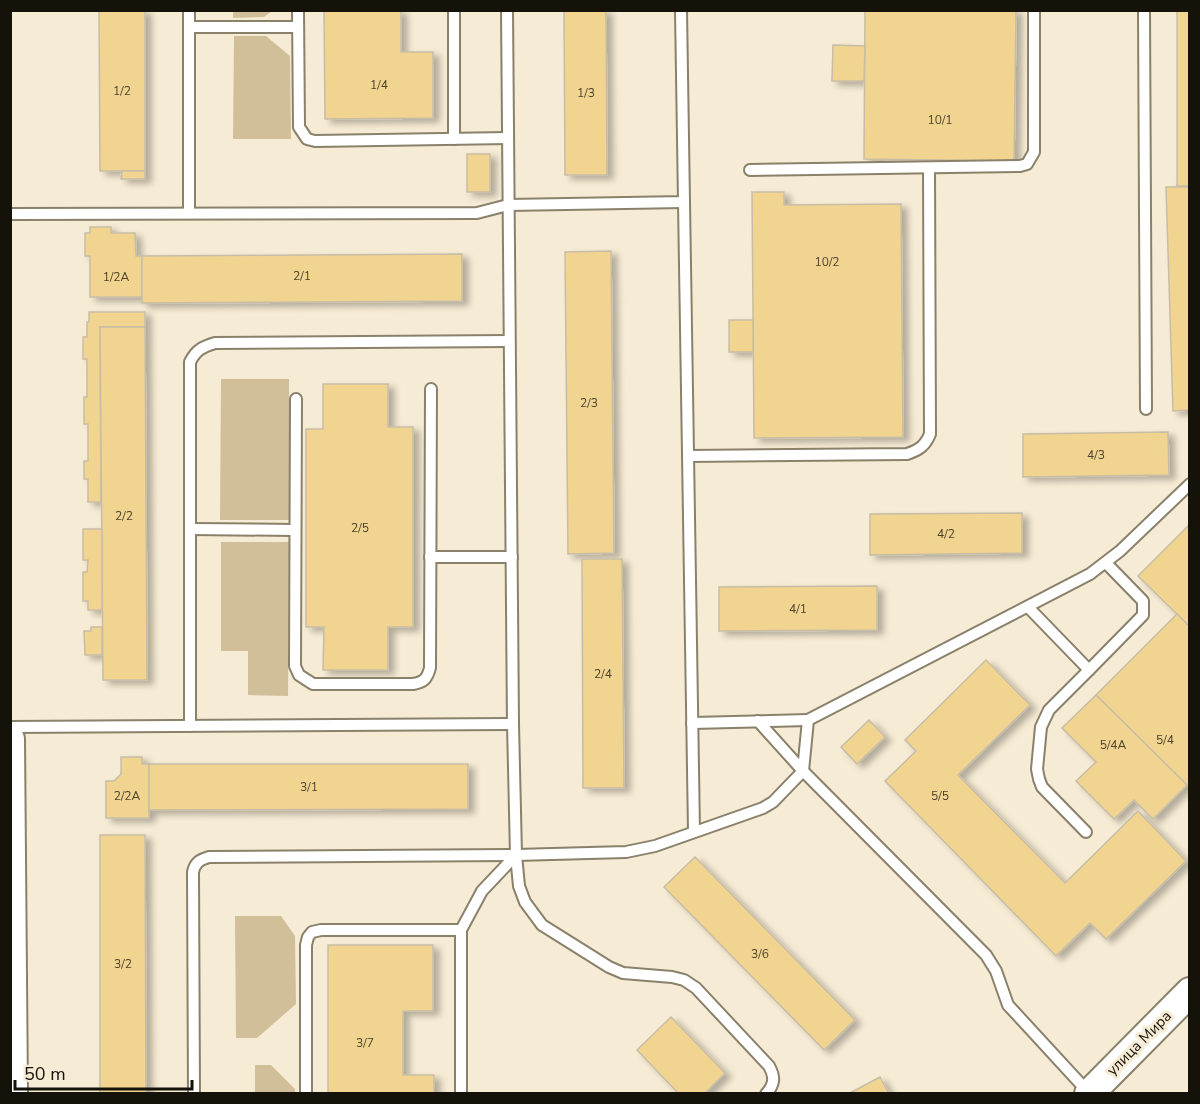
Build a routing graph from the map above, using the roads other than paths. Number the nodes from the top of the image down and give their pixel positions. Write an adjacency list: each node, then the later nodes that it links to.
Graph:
1 (189, 10): 8 (lane)
2 (298, 10): 9 (lane)
3 (454, 10): 11 (lane)
4 (507, 10): 10 (lane)
5 (681, 10): 14 (lane)
6 (1034, 10): 12 (lane)
7 (1144, 10): 21 (lane)
8 (189, 27): 9 (lane); 16 (lane)
9 (298, 27): 11 (lane)
10 (508, 138): 11 (lane); 15 (lane)
11 (454, 139)
12 (929, 168): 13 (lane); 22 (lane)
13 (750, 170)
14 (684, 202): 15 (lane); 22 (lane)
15 (508, 205): 16 (lane); 18 (lane)
16 (189, 213): 17 (lane)
17 (10, 214)
18 (509, 341): 24 (lane); 27 (lane)
19 (431, 389): 26 (lane)
20 (296, 399): 25 (lane)
21 (1146, 409)
22 (688, 456): 33 (lane)
23 (1190, 484): 28 (lane)
24 (191, 530): 25 (lane); 35 (lane)
25 (295, 530): 26 (lane)
26 (430, 557): 27 (lane)
27 (512, 557): 34 (lane)
28 (1106, 563): 29 (lane); 30 (lane)
29 (1028, 607): 30 (lane); 31 (lane)
30 (1089, 670): 40 (lane)
31 (808, 720): 32 (lane); 38 (lane)
32 (758, 721): 33 (lane); 38 (lane)
33 (692, 723): 39 (lane)
34 (513, 724): 35 (lane); 41 (lane)
35 (190, 726): 36 (lane)
36 (10, 727)
37 (10, 739): 42 (street)
38 (803, 771): 39 (lane); 45 (lane)
39 (694, 832): 41 (lane)
40 (1086, 832)
41 (516, 855): 43 (lane); 47 (lane); 50 (lane)
42 (11, 859): 46 (street)
43 (461, 930): 48 (lane); 49 (lane)
44 (1190, 992): 45 (street, улица Мира)
45 (1089, 1093)
46 (13, 1094)
47 (194, 1094)
48 (306, 1094)
49 (461, 1094)
50 (766, 1094)

